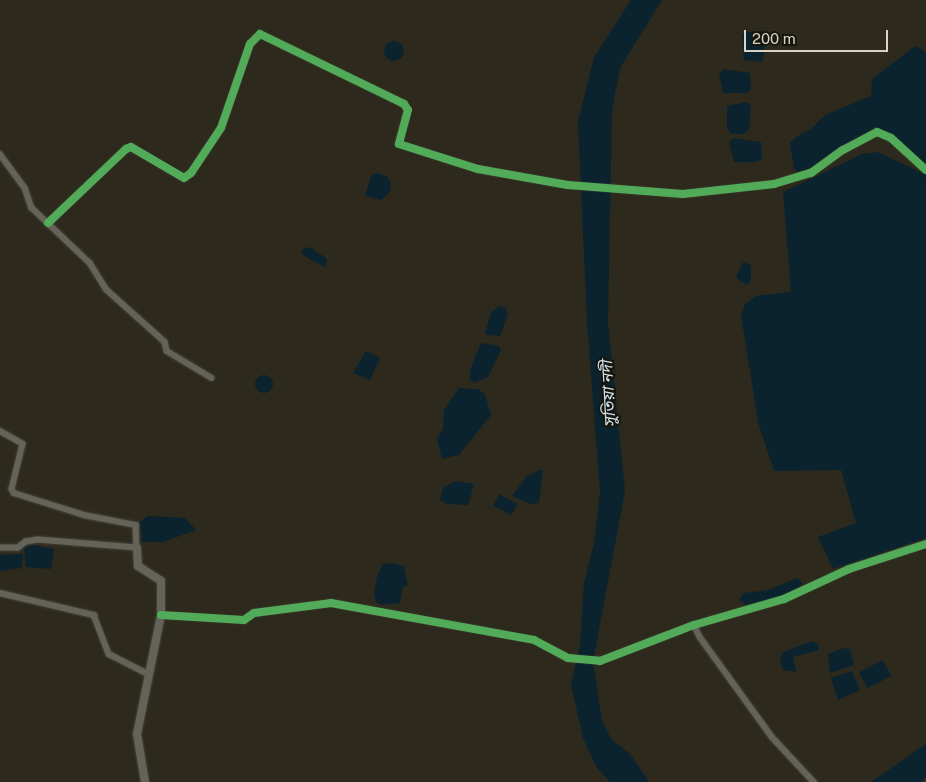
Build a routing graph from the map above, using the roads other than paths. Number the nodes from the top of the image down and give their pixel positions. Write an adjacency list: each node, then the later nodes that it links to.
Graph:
1 (0, 154): 3 (street)
2 (926, 170): 3 (street)
3 (48, 222): 4 (street)
4 (212, 378)
5 (0, 432): 8 (street)
6 (926, 544): 11 (street)
7 (0, 548): 8 (street)
8 (137, 548): 10 (street)
9 (0, 593): 12 (street)
10 (161, 615): 11 (street); 12 (street)
11 (694, 625): 14 (street)
12 (148, 674): 13 (street)
13 (145, 782)
14 (814, 782)

